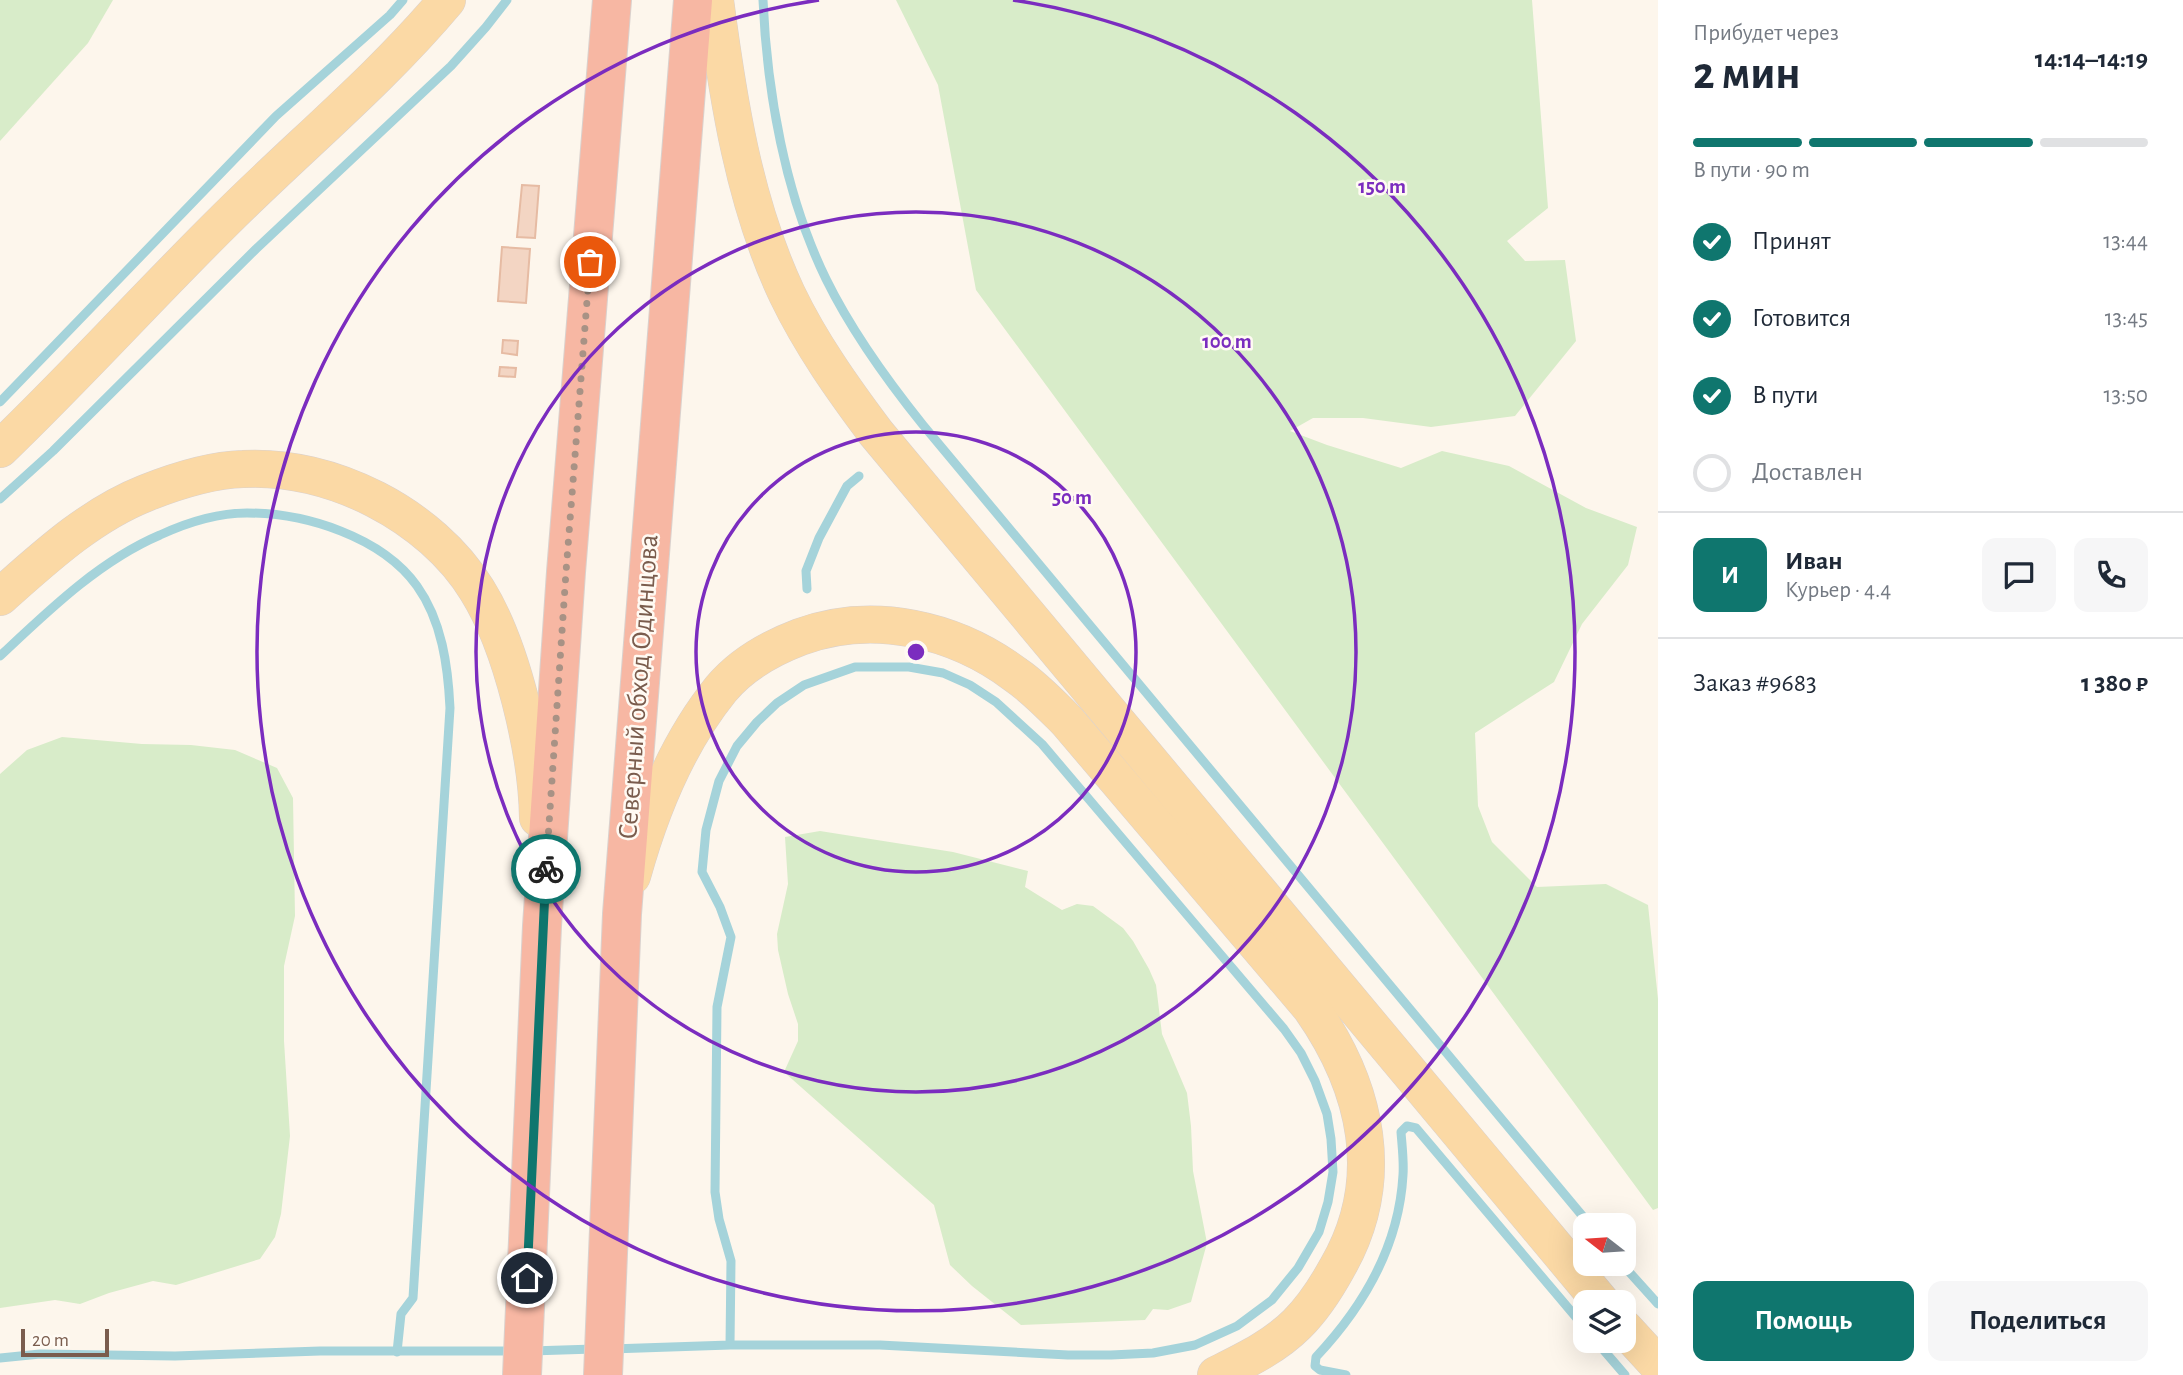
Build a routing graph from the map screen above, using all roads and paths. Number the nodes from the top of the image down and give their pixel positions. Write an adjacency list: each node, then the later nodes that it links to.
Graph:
1 (447, 0): 5 (main road)
2 (612, 0): 8 (highway)
3 (693, 0): 7 (highway, Северный обход Одинцова)
4 (715, 0): 9 (main road)
5 (0, 449)
6 (0, 597): 8 (main road)
7 (622, 914): 13 (highway, Северный обход Одинцова); 14 (main road)
8 (542, 926): 12 (highway)
9 (1591, 1290)
10 (1636, 1341): 11 (main road)
11 (1658, 1365)
12 (522, 1375)
13 (603, 1375)
14 (1216, 1375)

